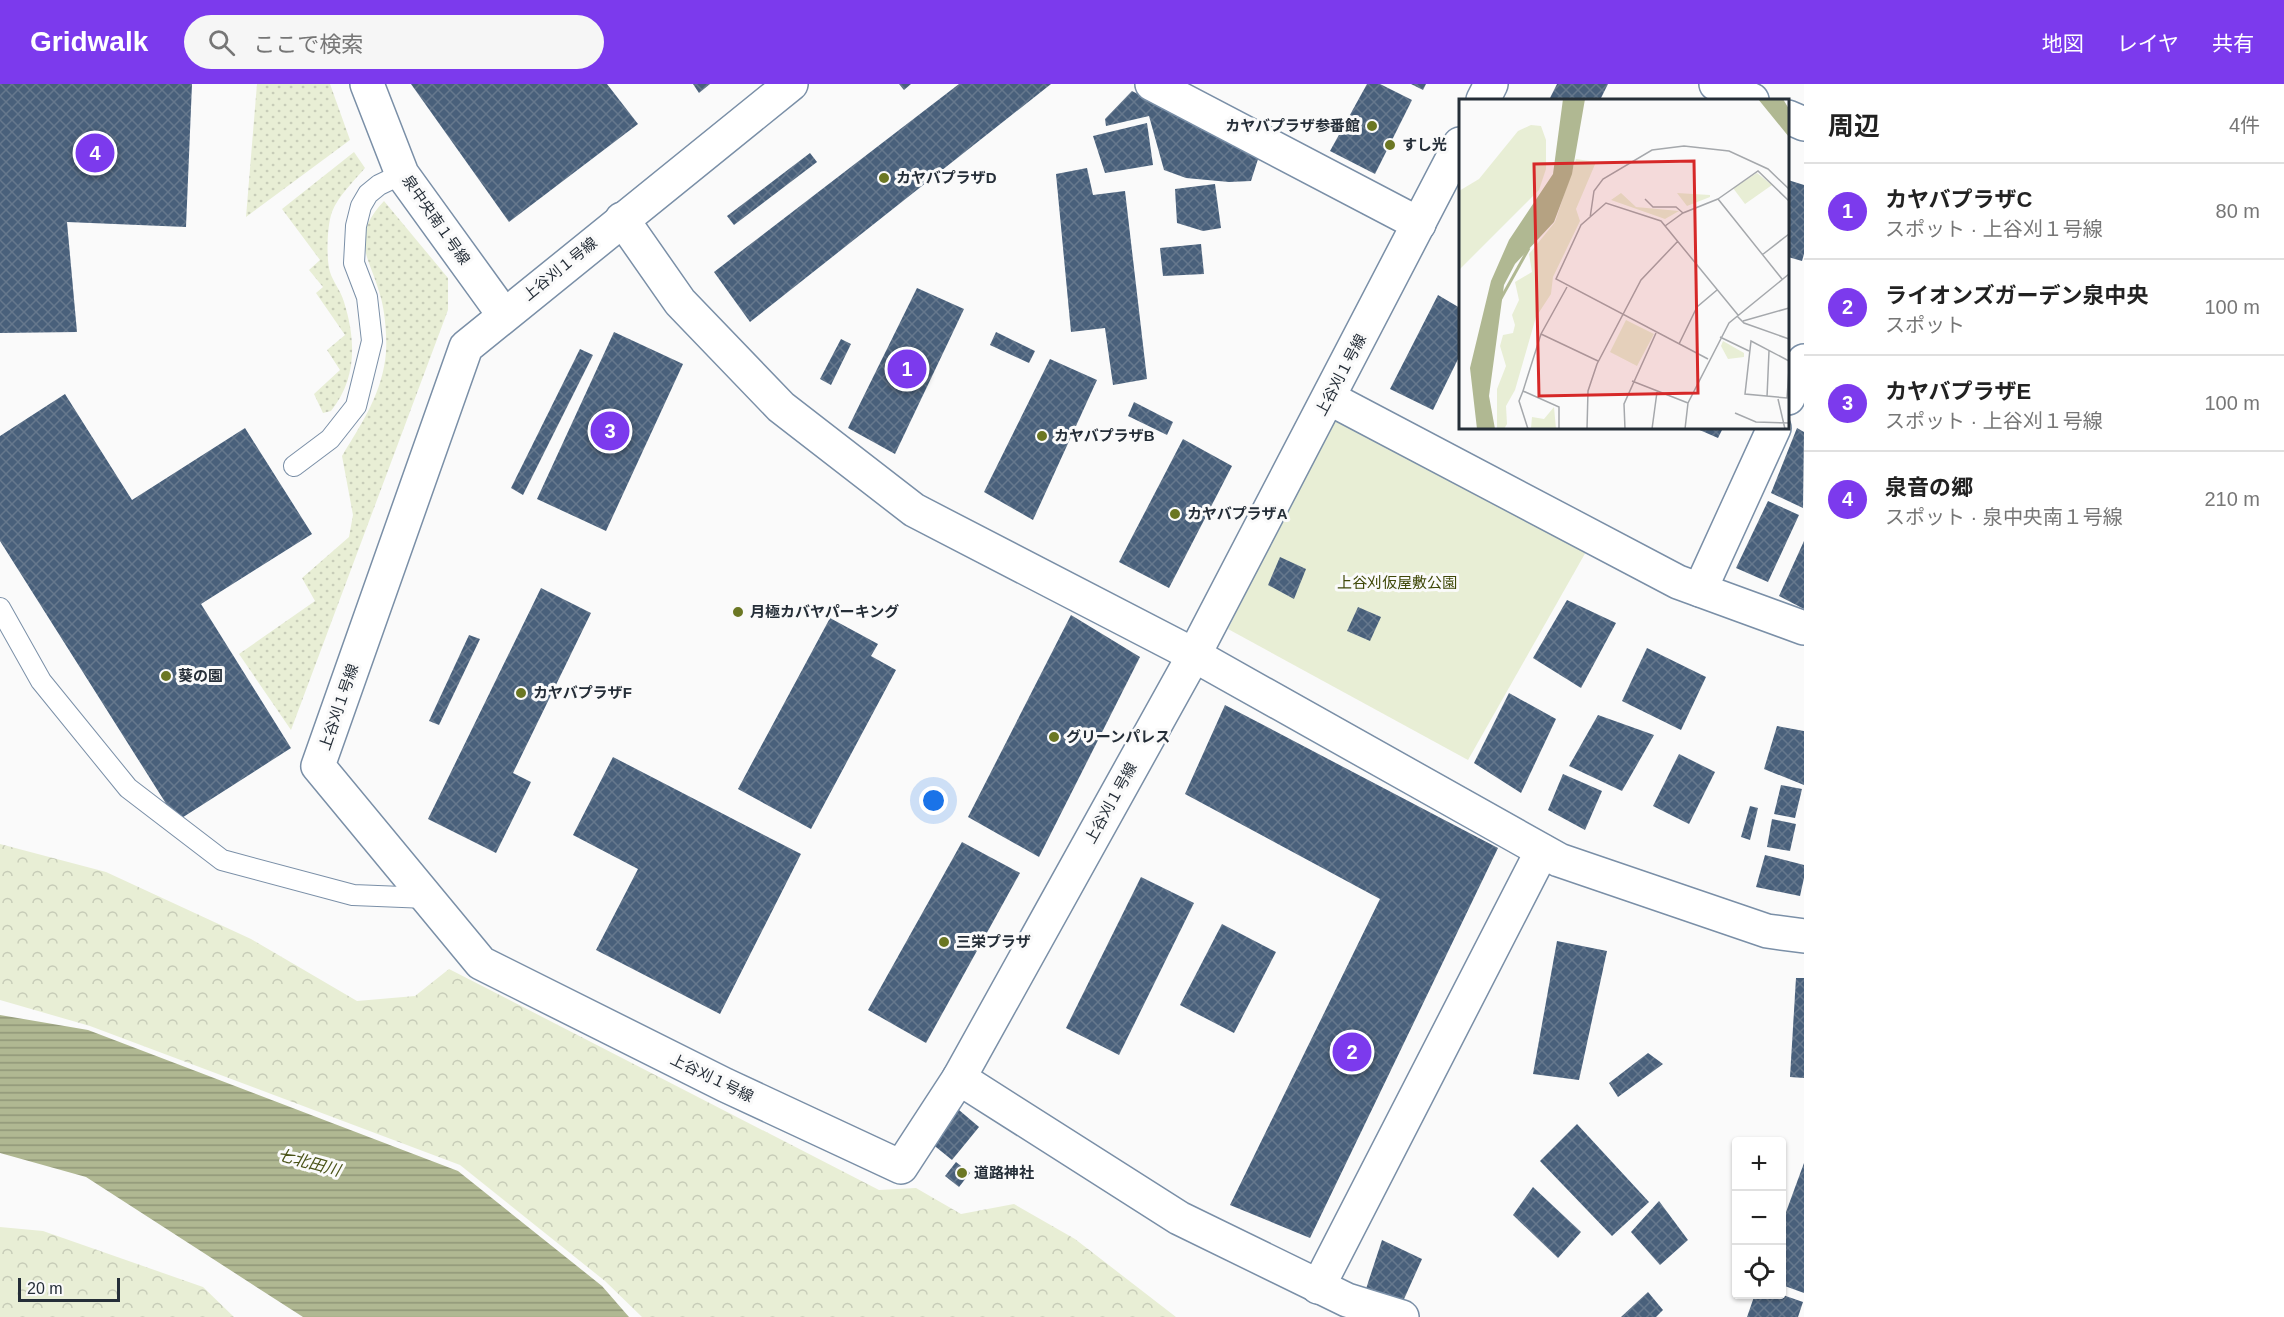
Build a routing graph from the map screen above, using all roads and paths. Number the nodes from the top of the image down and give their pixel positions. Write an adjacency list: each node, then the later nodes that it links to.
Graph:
1 (367, 84): 11 (street, 泉中央南１号線)
2 (791, 84): 12 (street, 上谷刈１号線)
3 (1152, 84): 13 (street)
4 (1491, 84): 6 (street)
5 (1716, 84): 7 (street)
6 (1484, 99)
7 (1750, 99)
8 (1789, 117): 9 (street)
9 (1804, 124)
10 (1459, 148): 13 (street, 上谷刈１号線)
11 (402, 174): 14 (street, 泉中央南１号線); 19 (lane)
12 (622, 219): 14 (street, 上谷刈１号線); 23 (street)
13 (1419, 224): 16 (street, 上谷刈１号線)
14 (504, 315): 25 (street, 上谷刈１号線)
15 (1804, 361): 17 (street)
16 (1329, 398): 20 (street); 23 (street, 上谷刈１号線)
17 (1793, 399)
18 (1774, 429): 20 (street)
19 (294, 466)
20 (1700, 590): 22 (street)
21 (0, 608): 25 (lane)
22 (1804, 628)
23 (1194, 655): 24 (street); 27 (street, 上谷刈１号線)
24 (1542, 851): 26 (street); 28 (street)
25 (427, 898): 27 (street, 上谷刈１号線)
26 (1804, 936)
27 (959, 1078): 28 (street)
28 (1318, 1287): 29 (street)
29 (1402, 1317)

